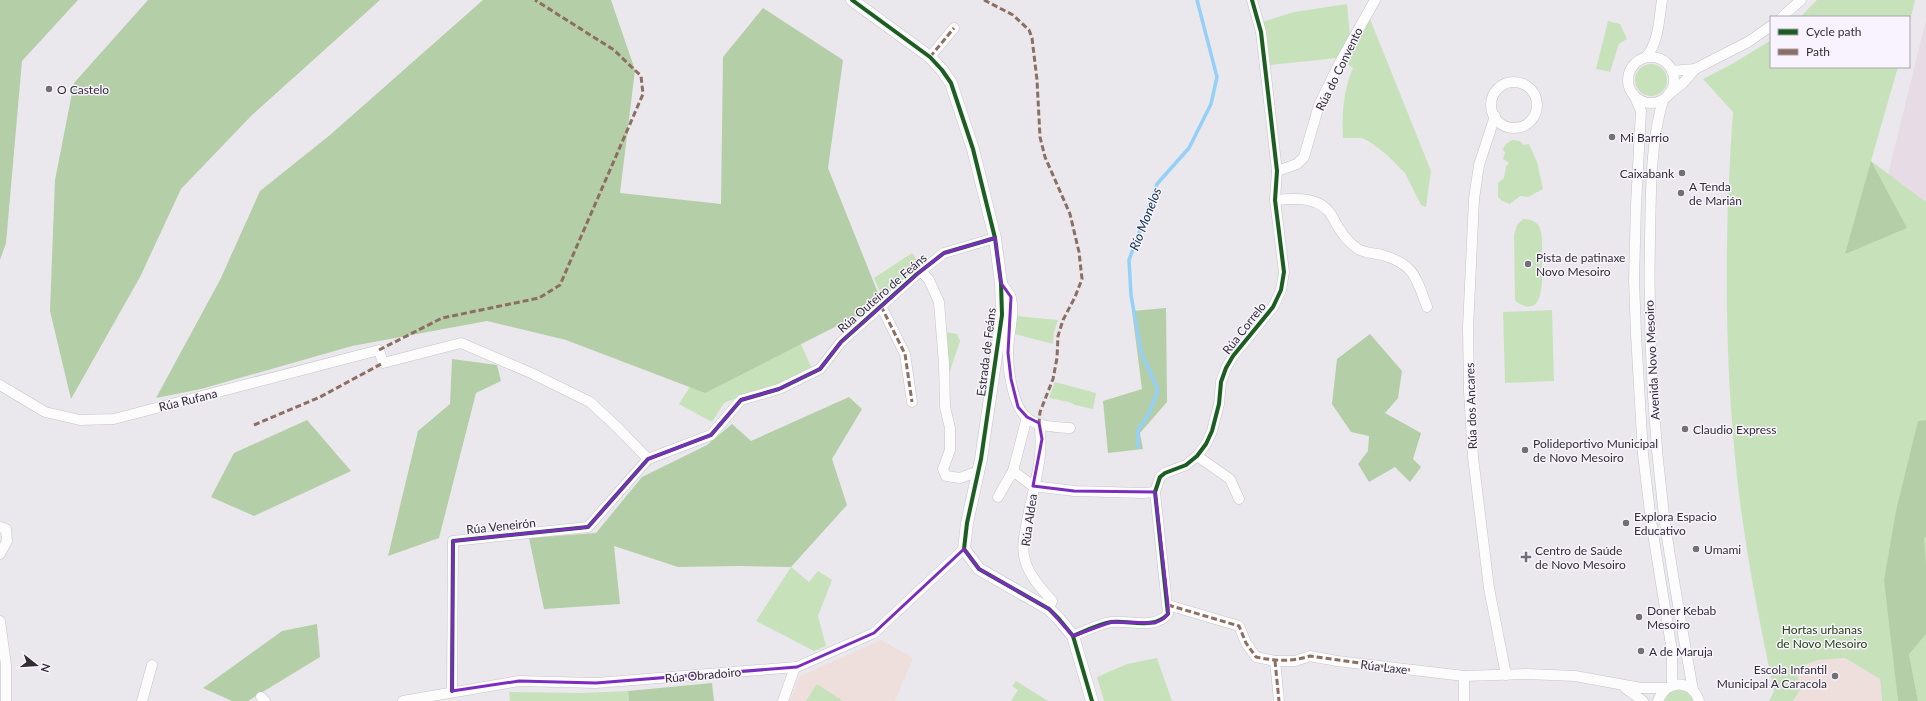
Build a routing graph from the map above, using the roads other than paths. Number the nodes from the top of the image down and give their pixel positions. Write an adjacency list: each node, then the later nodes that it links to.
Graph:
1 (852, 0): 10 (street, Estrada de Feáns)
2 (1252, 0): 19 (street, Rúa Correlo)
3 (1375, 0): 19 (street, Rúa do Convento)
4 (1662, 0): 9 (street)
5 (1801, 0): 6 (street)
6 (1783, 16)
7 (1770, 27): 13 (street)
8 (954, 28): 10 (street)
9 (1656, 39): 11 (street); 12 (street)
10 (930, 57): 21 (street, Estrada de Feáns)
11 (1646, 57): 12 (street); 14 (street)
12 (1670, 68): 13 (street); 15 (street)
13 (1695, 69): 15 (street)
14 (1634, 95): 15 (street); 52 (street, Avenida Novo Mesoiro)
15 (1666, 97): 55 (street, Avenida Novo Mesoiro)
16 (1494, 116): 17 (street); 17 (street, Rúa dos Ancares); 18 (street, Rúa dos Ancares)
17 (1506, 126): 18 (street, Rúa dos Ancares)
18 (1489, 137): 49 (street, Rúa dos Ancares)
19 (1277, 171): 20 (street, Rúa Correlo)
20 (1276, 200): 25 (street); 31 (street, Rúa Correlo)
21 (995, 238): 22 (street, Rúa Outeiro de Feáns); 23 (street, Estrada de Feáns)
22 (921, 271): 24 (street, Rúa Outeiro de Feáns); 33 (street, Rúa Outeiro de Feáns)
23 (1001, 283): 28 (street); 33 (street, Estrada de Feáns)
24 (881, 306): 27 (street); 32 (street, Rúa Outeiro de Feáns)
25 (1427, 307)
26 (0, 385): 32 (street, Rúa Rufana)
27 (912, 402)
28 (1027, 418): 29 (street); 34 (street)
29 (1039, 423): 30 (street); 35 (street, Rúa Aldea)
30 (1070, 428)
31 (1197, 456): 36 (street, Rúa Correlo); 38 (street)
32 (648, 459): 53 (street, Rúa Veneirón)
33 (979, 471): 40 (street, Estrada de Feáns)
34 (1013, 471): 35 (street); 37 (street)
35 (1034, 486): 36 (street); 43 (street, Rúa Aldea)
36 (1155, 492): 42 (street)
37 (998, 497)
38 (1239, 499)
39 (0, 527): 41 (street)
40 (964, 549): 43 (street); 48 (street, Rúa Obradoiro)
41 (0, 554)
42 (1168, 606): 45 (street); 46 (street, Rúa Laxe)
43 (1049, 609): 45 (street)
44 (0, 621): 56 (street)
45 (1073, 636): 60 (street)
46 (1275, 661): 50 (street, Rúa Laxe); 61 (street)
47 (152, 665): 57 (street)
48 (795, 668): 53 (street, Rúa Obradoiro); 59 (street)
49 (1506, 675): 50 (street, Rúa Laxe); 51 (street, Rúa Laxe)
50 (1464, 676): 54 (street)
51 (1622, 686): 52 (street, Rúa Laxe); 62 (street, Rúa Laxe)
52 (1669, 687): 55 (street, Rúa Laxe); 63 (street)
53 (452, 691): 58 (street, Rúa Obradoiro)
54 (1464, 696)
55 (1699, 697)
56 (6, 701)
57 (142, 701)
58 (403, 701)
59 (783, 701)
60 (1092, 701)
61 (1280, 701)
62 (1643, 701)
63 (1658, 701)

